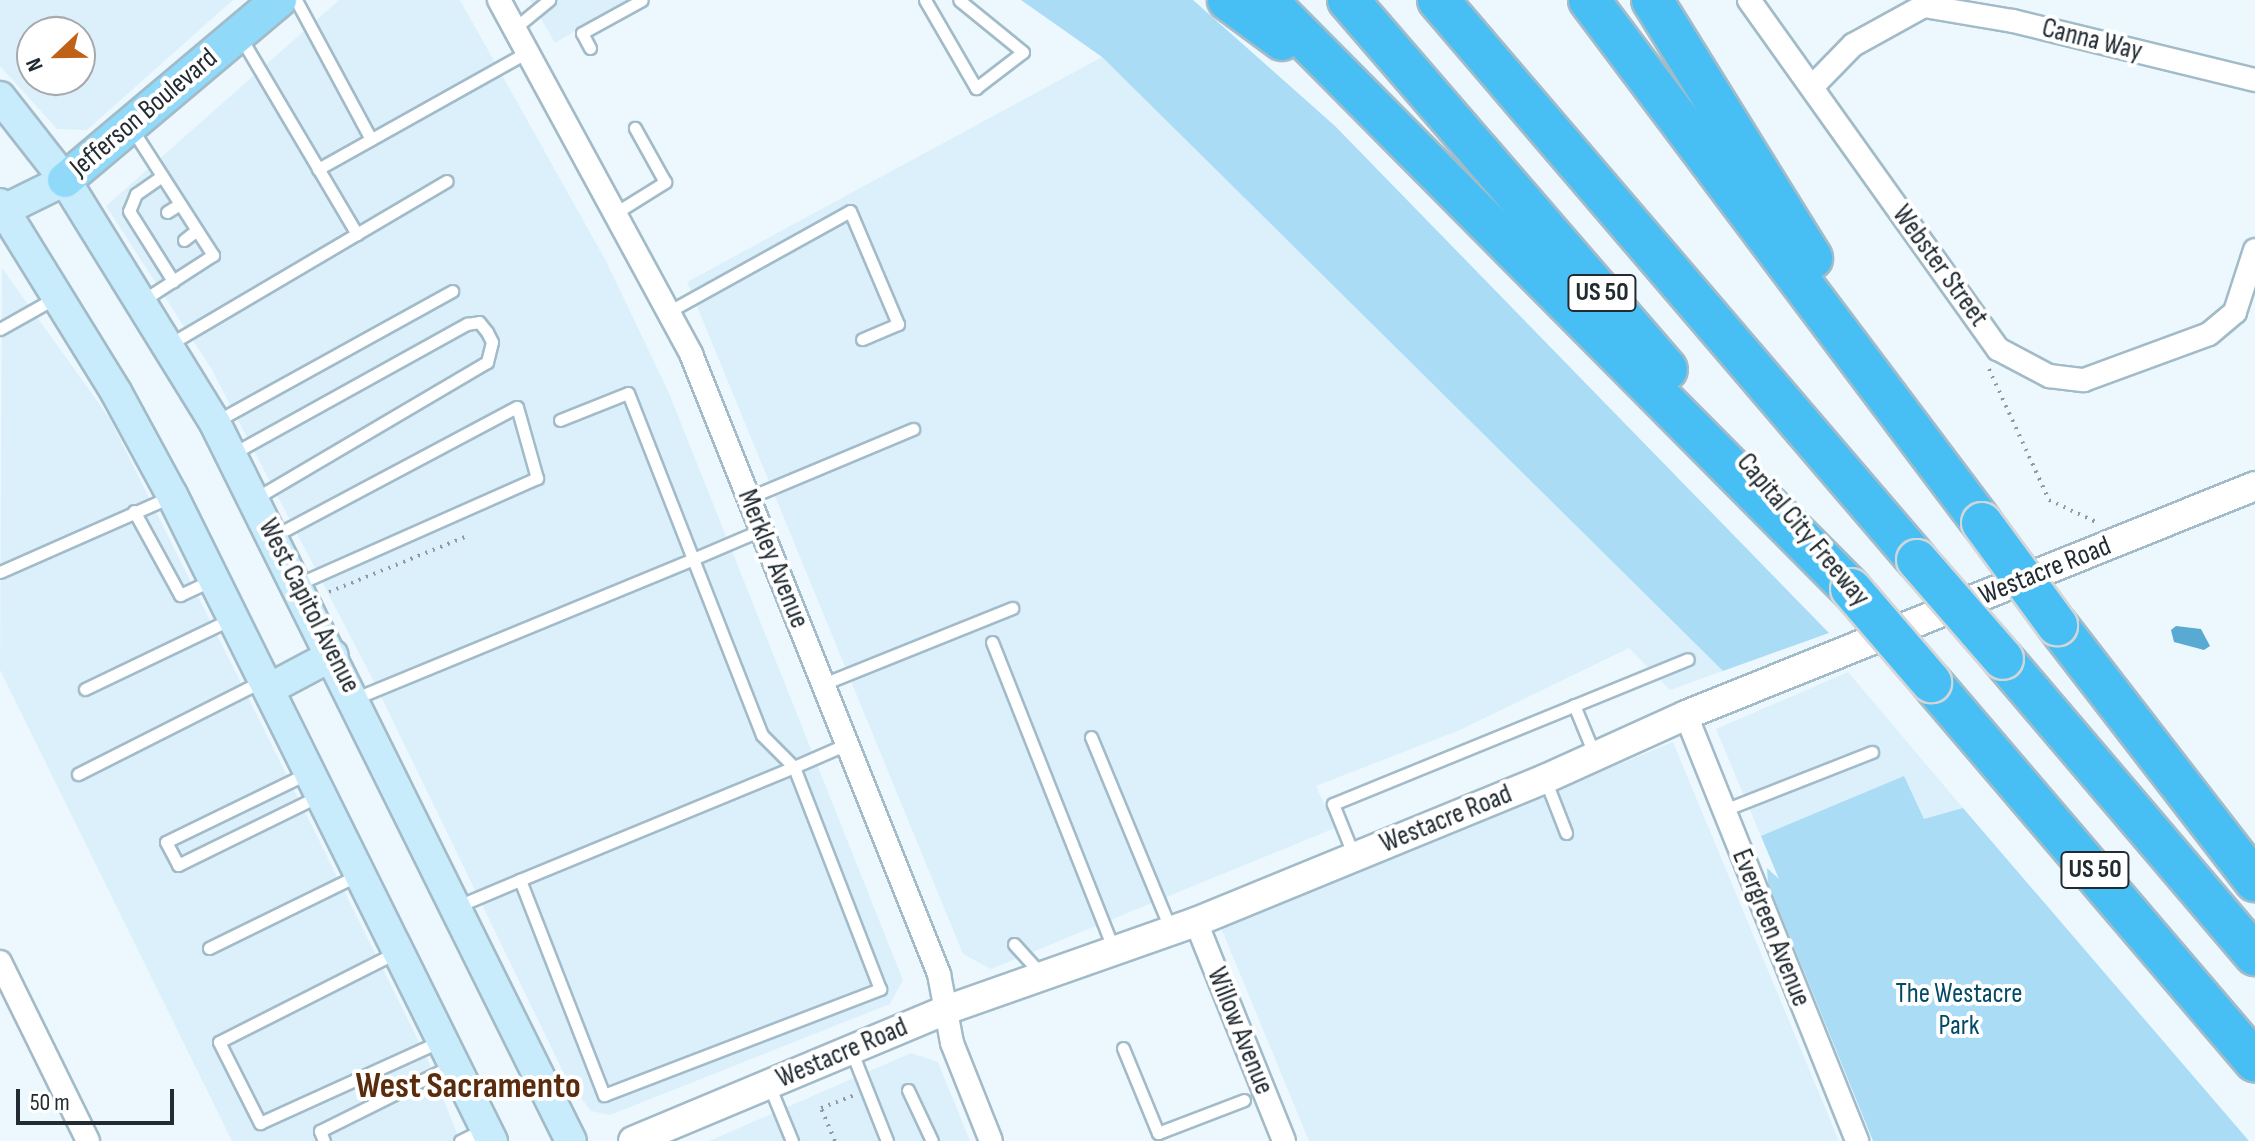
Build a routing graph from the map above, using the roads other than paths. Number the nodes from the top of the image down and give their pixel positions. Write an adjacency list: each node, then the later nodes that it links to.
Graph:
1 (279, 0): 16 (main road, Jefferson Boulevard)
2 (296, 0): 25 (lane)
3 (499, 0): 15 (street, Merkley Avenue)
4 (549, 0): 15 (lane)
5 (642, 0): 17 (lane)
6 (925, 0): 7 (lane)
7 (959, 0)
8 (1228, 0): 21 (highway)
9 (1266, 0): 21 (highway)
10 (1348, 0): 62 (highway, Capital City Freeway / US 50)
11 (1438, 0): 94 (highway, US 50, bridge)
12 (1589, 0): 47 (highway)
13 (1652, 0): 47 (highway)
14 (1749, 0): 20 (street, Webster Street)
15 (516, 27): 18 (street, Merkley Avenue)
16 (238, 34): 23 (main road, Jefferson Boulevard); 26 (lane)
17 (590, 48)
18 (529, 51): 25 (lane); 33 (street, Merkley Avenue)
19 (2255, 80): 20 (street, Canna Way)
20 (1812, 87): 37 (street, Webster Street)
21 (1353, 92): 62 (highway)
22 (0, 97): 28 (main road, West Capitol Avenue)
23 (130, 125): 27 (lane); 28 (main road, Jefferson Boulevard)
24 (635, 128): 33 (lane)
25 (371, 139): 26 (lane)
26 (318, 169): 35 (lane)
27 (162, 176): 30 (lane); 38 (lane)
28 (65, 180): 31 (main road, Jefferson Boulevard); 41 (main road, West Capitol Avenue)
29 (447, 181): 35 (lane)
30 (180, 204): 32 (lane); 34 (lane)
31 (1, 209): 40 (main road)
32 (167, 212)
33 (617, 212): 42 (street, Merkley Avenue)
34 (197, 230): 36 (lane); 38 (lane)
35 (357, 234): 45 (lane)
36 (184, 240)
37 (2255, 250)
38 (173, 281): 41 (lane)
39 (452, 291): 48 (lane)
40 (57, 297): 43 (lane); 52 (main road)
41 (142, 301): 45 (main road, West Capitol Avenue)
42 (668, 312): 44 (lane); 54 (street, Merkley Avenue)
43 (0, 329)
44 (862, 339)
45 (170, 345): 48 (main road, West Capitol Avenue)
46 (560, 420): 58 (lane)
47 (1907, 421): 87 (highway, bridge)
48 (215, 423): 50 (main road, West Capitol Avenue)
49 (913, 429): 54 (lane)
50 (231, 454): 53 (main road, West Capitol Avenue); 53 (lane)
51 (2255, 486): 73 (street, Westacre Road)
52 (172, 495): 55 (lane); 60 (main road)
53 (254, 498): 57 (main road, West Capitol Avenue)
54 (748, 498): 56 (street, Merkley Avenue)
55 (134, 511): 59 (lane); 60 (lane)
56 (761, 530): 58 (lane); 69 (street, Merkley Avenue)
57 (274, 536): 61 (main road, West Capitol Avenue); 61 (lane)
58 (693, 559): 71 (lane); 78 (lane)
59 (0, 572)
60 (214, 579): 64 (main road)
61 (297, 584): 66 (main road, West Capitol Avenue)
62 (1851, 589): 101 (highway, Capital City Freeway / US 50, bridge)
63 (1012, 608): 69 (lane)
64 (233, 618): 68 (main road); 70 (lane)
65 (992, 642): 92 (lane)
66 (333, 655): 68 (main road); 71 (main road, West Capitol Avenue)
67 (1688, 659): 72 (lane)
68 (267, 684): 79 (lane); 81 (main road)
69 (823, 684): 75 (street, Merkley Avenue)
70 (85, 689)
71 (356, 698): 88 (main road, West Capitol Avenue)
72 (1574, 705): 77 (lane); 84 (lane)
73 (1686, 715): 77 (street, Westacre Road); 82 (street, Evergreen Avenue)
74 (1091, 737): 89 (lane)
75 (847, 744): 78 (lane); 97 (street, Merkley Avenue)
76 (1872, 752): 82 (lane)
77 (1595, 756): 80 (street, Westacre Road)
78 (794, 767): 86 (lane); 86 (lane)
79 (78, 774)
80 (1545, 779): 83 (lane); 84 (street, Westacre Road)
81 (316, 784): 81 (lane); 85 (main road)
82 (1724, 810): 116 (street, Evergreen Avenue)
83 (1566, 833)
84 (1354, 857): 89 (street, Westacre Road)
85 (360, 873): 91 (lane); 93 (main road)
86 (520, 880): 88 (lane)
87 (2255, 881)
88 (458, 906): 109 (main road, West Capitol Avenue)
89 (1184, 926): 92 (street, Westacre Road); 115 (street, Willow Avenue)
90 (1014, 944): 96 (lane)
91 (209, 948)
92 (1114, 950): 96 (street, Westacre Road)
93 (398, 951): 100 (main road); 100 (lane)
94 (2255, 955)
95 (0, 962): 107 (street)
96 (1042, 976): 97 (street, Westacre Road)
97 (946, 1010): 99 (street, Westacre Road); 114 (street, Merkley Avenue)
98 (1123, 1048): 104 (lane)
99 (851, 1050): 102 (street, Westacre Road); 112 (lane)
100 (448, 1053): 106 (main road); 108 (lane)
101 (2255, 1062)
102 (768, 1084): 105 (street, Westacre Road); 111 (lane)
103 (908, 1090): 113 (lane)
104 (1244, 1100)
105 (678, 1132): 110 (street, Westacre Road)
106 (479, 1137)
107 (88, 1141)
108 (324, 1141)
109 (571, 1141)
110 (633, 1141)
111 (792, 1141)
112 (887, 1141)
113 (932, 1141)
114 (990, 1141)
115 (1284, 1141)
116 (1857, 1141)

